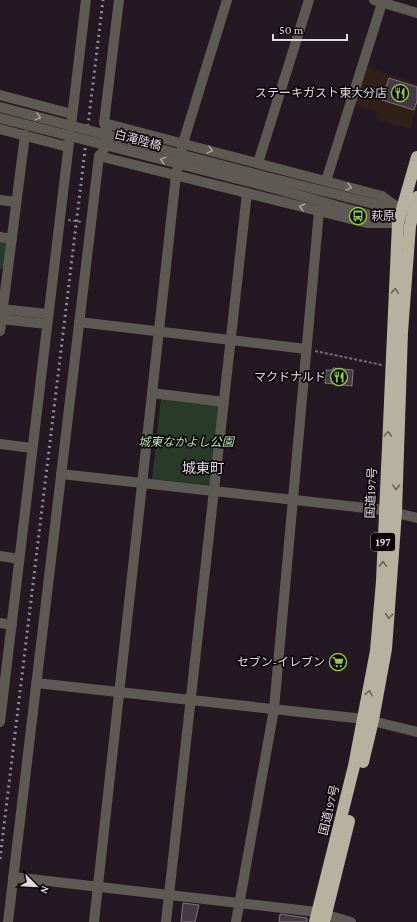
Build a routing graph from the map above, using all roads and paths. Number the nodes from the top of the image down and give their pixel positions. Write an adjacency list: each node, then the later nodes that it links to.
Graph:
1 (86, 0): 9 (street)
2 (119, 0): 11 (street)
3 (227, 0): 14 (street)
4 (310, 0): 18 (street)
5 (380, 1): 6 (street); 20 (street)
6 (417, 13)
7 (0, 95): 9 (street)
8 (0, 108): 21 (street, one-way to 21, bridge)
9 (72, 114): 15 (street)
10 (0, 118): 21 (street, 白滝陸橋, one-way to 10, bridge)
11 (104, 123): 14 (street); 16 (street)
12 (0, 129): 13 (street)
13 (24, 135): 15 (street); 25 (street)
14 (183, 143): 18 (street, one-way to 18); 19 (street)
15 (68, 147): 28 (street)
16 (99, 156): 19 (street); 29 (street)
17 (417, 157): 27 (highway, 国道197号 / 197)
18 (258, 163): 20 (street)
19 (176, 175): 22 (street); 37 (street)
20 (326, 181): 27 (street, one-way to 27)
21 (270, 183): 27 (street); 30 (street)
22 (247, 193): 26 (street, one-way to 22); 39 (street)
23 (417, 197): 27 (highway, 国道197号 / 197)
24 (0, 200): 25 (street)
25 (16, 202): 32 (street)
26 (319, 211): 30 (street); 40 (street)
27 (410, 213): 30 (highway, 国道197号 / 197)
28 (59, 219): 29 (path); 35 (street)
29 (91, 223): 36 (street)
30 (408, 226): 41 (highway, 国道197号 / 197, one-way to 30); 50 (highway, 国道197号 / 197, one-way to 50)
31 (0, 237): 32 (street)
32 (12, 239): 33 (street)
33 (4, 272): 34 (street)
34 (1, 314): 35 (street); 38 (street)
35 (48, 319): 45 (street)
36 (79, 322): 37 (street); 46 (street)
37 (159, 331): 39 (street); 42 (street)
38 (0, 332)
39 (231, 340): 40 (street); 43 (street)
40 (306, 349): 41 (path); 49 (street)
41 (392, 367): 50 (highway, 国道197号 / 197, one-way to 41)
42 (152, 394): 43 (street); 47 (street)
43 (224, 402): 48 (street)
44 (0, 444): 45 (street)
45 (32, 448): 53 (street)
46 (61, 474): 47 (street); 56 (street)
47 (142, 483): 48 (street); 57 (street)
48 (214, 491): 49 (street); 58 (street)
49 (293, 500): 50 (street); 59 (street)
50 (390, 511): 51 (street); 60 (highway, 国道197号 / 197)
51 (417, 518)
52 (0, 556): 53 (street)
53 (19, 558): 55 (street)
54 (0, 623): 55 (street)
55 (12, 625): 61 (street)
56 (36, 683): 57 (street); 63 (street)
57 (119, 692): 58 (street); 64 (street)
58 (191, 700): 59 (street); 65 (street)
59 (274, 709): 60 (street); 66 (street)
60 (369, 719): 62 (street); 67 (highway, 国道197号 / 197)
61 (0, 722)
62 (417, 732)
63 (13, 877): 64 (street); 68 (street)
64 (98, 886): 65 (street); 69 (street)
65 (169, 894): 66 (street); 70 (street)
66 (239, 902): 67 (street); 71 (street)
67 (321, 918): 72 (street)
68 (8, 922)
69 (94, 922)
70 (166, 922)
71 (236, 922)
72 (351, 922)

